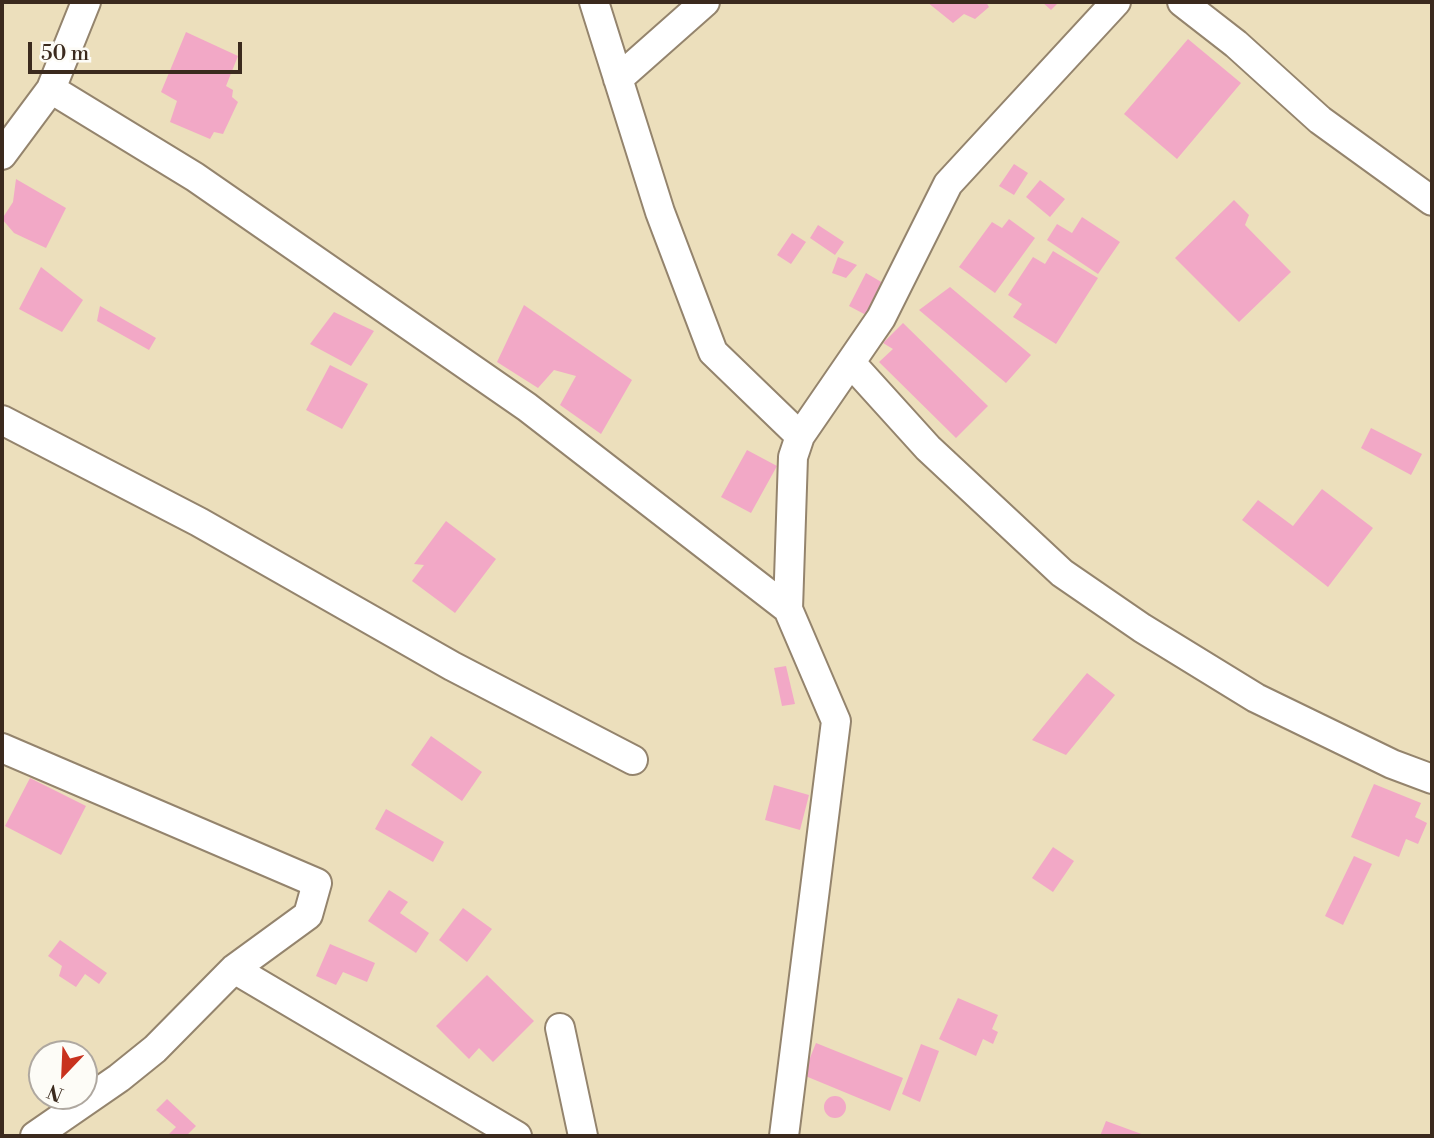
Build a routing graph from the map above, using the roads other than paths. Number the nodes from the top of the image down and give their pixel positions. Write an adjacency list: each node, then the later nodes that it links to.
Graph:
1 (86, 2): 7 (street)
2 (594, 2): 6 (street)
3 (705, 2): 6 (street)
4 (1116, 2): 10 (street)
5 (1182, 2): 9 (street)
6 (618, 79): 12 (street)
7 (51, 89): 8 (street); 13 (street)
8 (2, 155)
9 (1432, 201)
10 (851, 363): 12 (street); 16 (street)
11 (2, 421): 15 (street)
12 (800, 436): 13 (street)
13 (788, 609): 22 (street)
14 (2, 748): 17 (street)
15 (633, 760)
16 (1432, 779)
17 (234, 969): 19 (street); 20 (street)
18 (560, 1028): 21 (street)
19 (35, 1136)
20 (517, 1136)
21 (583, 1136)
22 (785, 1136)

